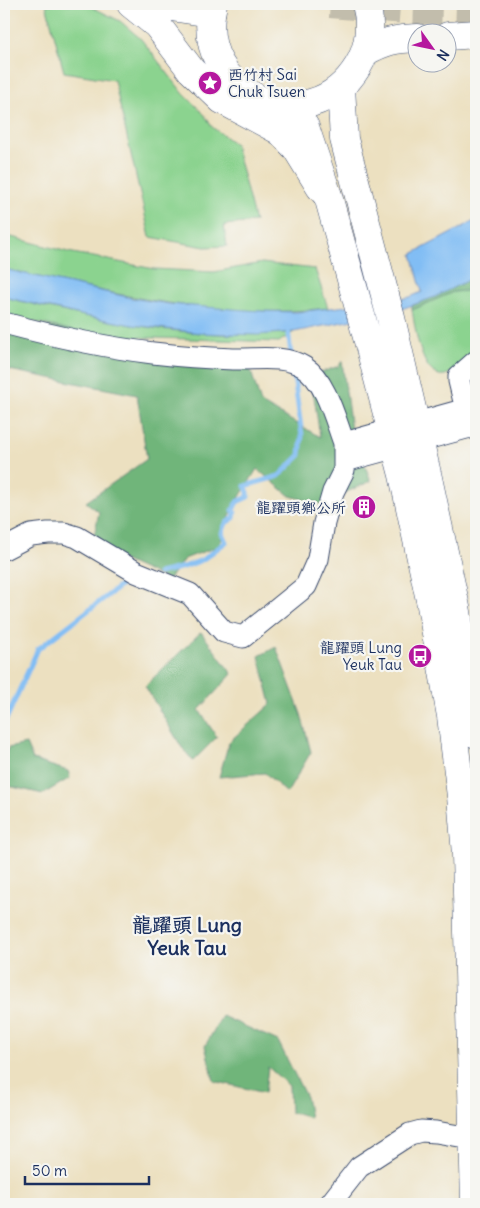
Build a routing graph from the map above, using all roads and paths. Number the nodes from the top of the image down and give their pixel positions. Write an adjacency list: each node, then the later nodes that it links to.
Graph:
1 (131, 4): 11 (main road)
2 (151, 4): 4 (main road)
3 (366, 4): 8 (main road)
4 (212, 8): 10 (main road)
5 (476, 34): 6 (main road)
6 (458, 35)
7 (408, 39): 8 (main road)
8 (364, 52): 9 (main road)
9 (341, 87): 10 (main road); 15 (main road)
10 (290, 106): 11 (main road)
11 (328, 196): 15 (main road)
12 (4, 323): 16 (street)
13 (476, 361): 14 (street)
14 (471, 422): 15 (street)
15 (406, 436): 16 (street); 18 (main road); 19 (main road)
16 (345, 452): 17 (street)
17 (4, 549)
18 (476, 734)
19 (472, 1134): 20 (street); 21 (main road)
20 (330, 1204)
21 (474, 1204)

